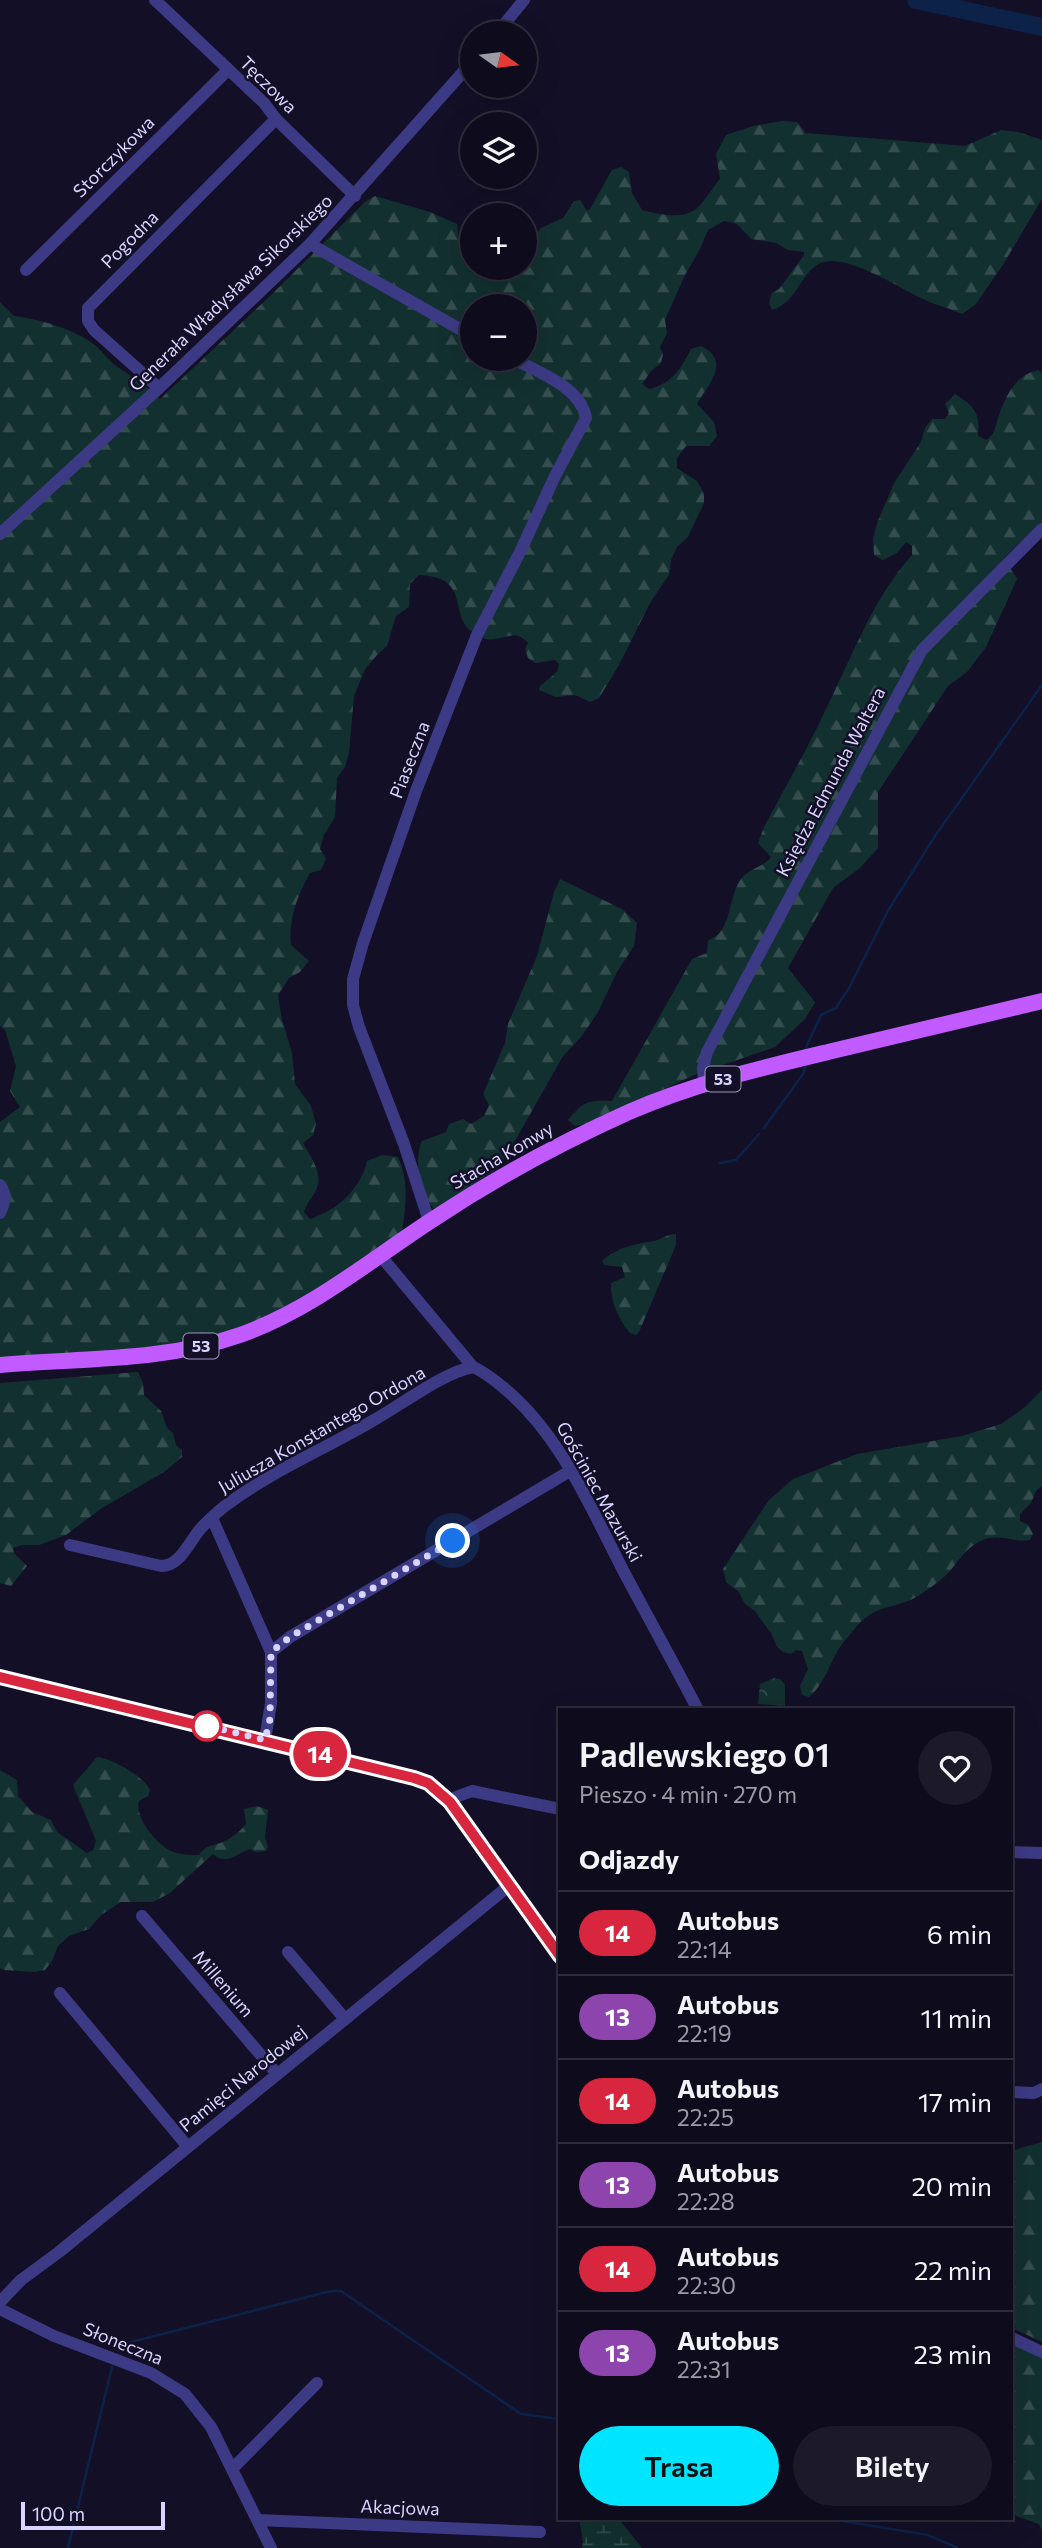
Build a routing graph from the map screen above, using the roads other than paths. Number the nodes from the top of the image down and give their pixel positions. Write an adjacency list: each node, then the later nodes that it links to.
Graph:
1 (155, 0): 4 (street, Tęczowa)
2 (524, 0): 3 (street)
3 (507, 21)
4 (228, 70): 6 (street, Tęczowa); 9 (street, Storczykowa)
5 (460, 76): 7 (street, Generała Władysława Sikorskiego)
6 (276, 119): 7 (street, Tęczowa); 12 (street, Pogodna)
7 (355, 196): 8 (street, Generała Władysława Sikorskiego)
8 (310, 244): 10 (street); 12 (street, Generała Władysława Sikorskiego)
9 (26, 270)
10 (460, 329)
11 (535, 371): 19 (street, Piaseczna)
12 (159, 388): 14 (street, Generała Władysława Sikorskiego)
13 (1042, 529): 16 (street, Księdza Edmunda Waltera)
14 (0, 534)
15 (1042, 1001): 16 (main road, Stacha Konwy / 53)
16 (704, 1084): 19 (main road, Stacha Konwy / 53)
17 (0, 1185): 18 (street)
18 (0, 1213)
19 (429, 1222): 20 (main road, Stacha Konwy / 53)
20 (380, 1255): 21 (main road, Stacha Konwy / 53); 22 (street, Gościniec Mazurski)
21 (0, 1365)
22 (473, 1367): 23 (street, Gościniec Mazurski); 24 (street, Juliusza Konstantego Ordona)
23 (570, 1471): 26 (street); 28 (street, Gościniec Mazurski)
24 (212, 1518): 25 (street); 26 (street, Juliusza Konstantego Ordona)
25 (70, 1545)
26 (271, 1652): 29 (street, Juliusza Konstantego Ordona)
27 (0, 1676): 29 (street)
28 (697, 1708)
29 (265, 1740): 30 (street)
30 (450, 1802): 31 (street); 34 (street)
31 (558, 1810)
32 (1013, 1852): 33 (street)
33 (1042, 1853)
34 (510, 1885): 37 (street); 39 (street, Pamięci Narodowej)
35 (142, 1916): 40 (street, Millenium)
36 (288, 1952): 39 (street)
37 (558, 1953)
38 (60, 1993): 43 (street)
39 (345, 2019): 40 (street, Pamięci Narodowej)
40 (277, 2074): 43 (street, Pamięci Narodowej)
41 (1042, 2089): 42 (street)
42 (1013, 2092)
43 (188, 2147): 44 (street, Pamięci Narodowej)
44 (0, 2302)
45 (0, 2309): 49 (street, Słoneczna)
46 (1013, 2338): 47 (street)
47 (1042, 2352)
48 (317, 2384): 49 (street)
49 (232, 2469): 50 (street, Słoneczna)
50 (258, 2520): 51 (street, Akacjowa); 52 (street, Słoneczna)
51 (540, 2532)
52 (271, 2548)

